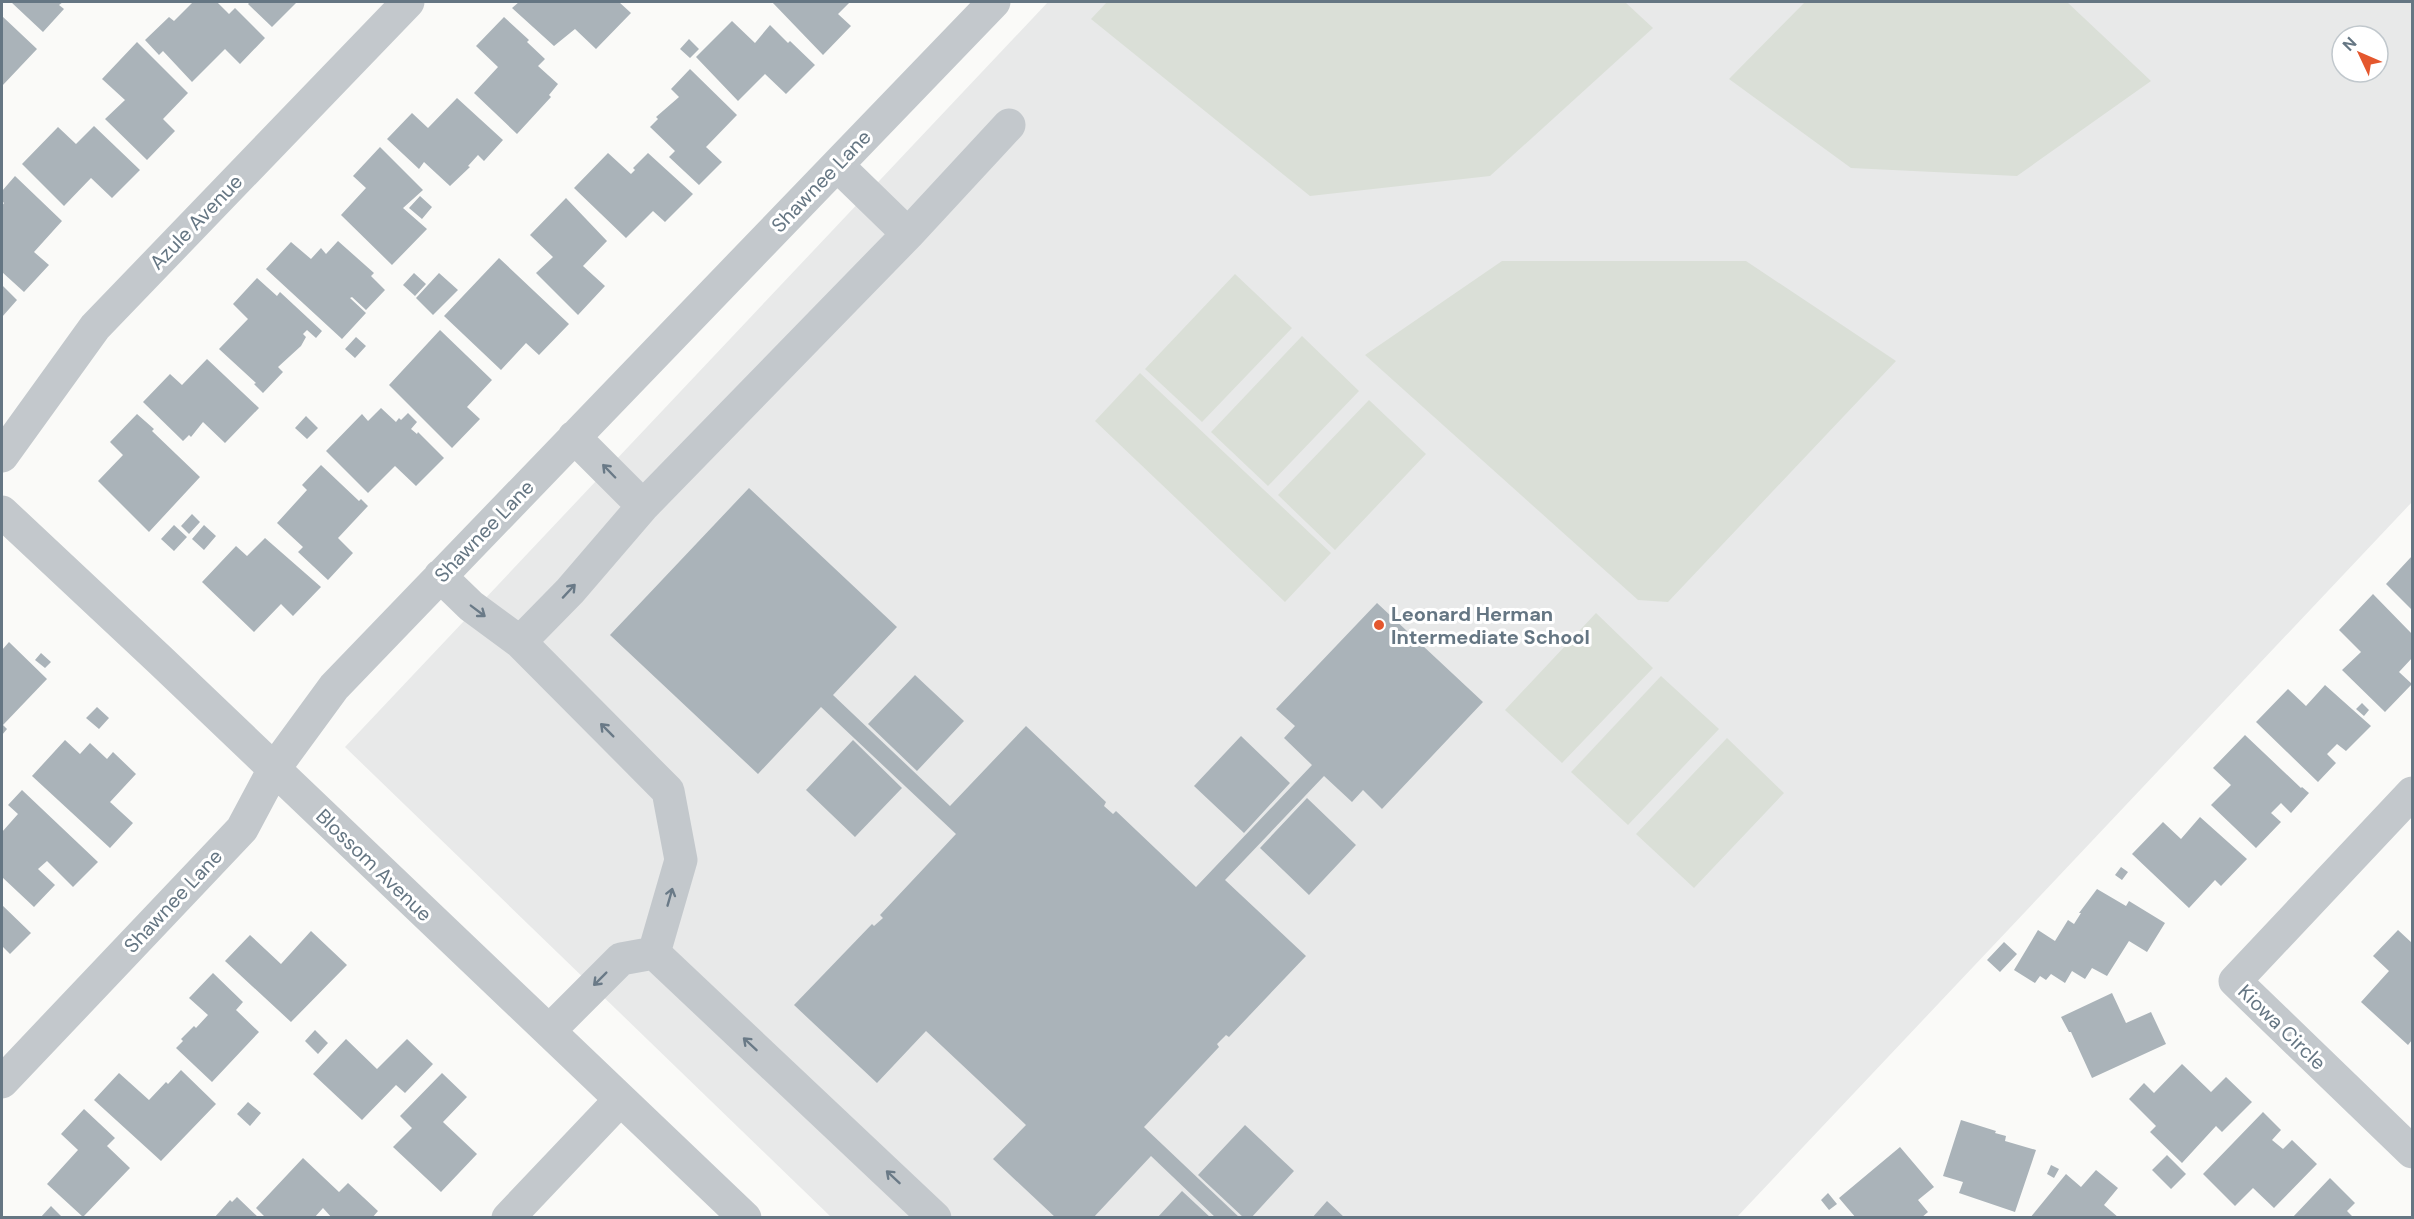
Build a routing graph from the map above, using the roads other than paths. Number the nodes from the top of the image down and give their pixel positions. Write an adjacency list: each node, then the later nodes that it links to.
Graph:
1 (408, 2): 7 (street, Azule Avenue)
2 (994, 2): 4 (street, Shawnee Lane)
3 (1009, 125): 5 (street)
4 (837, 165): 5 (street); 6 (street, Shawnee Lane)
5 (908, 234): 8 (street)
6 (574, 437): 8 (street, one-way to 6); 10 (street, Shawnee Lane)
7 (2, 456)
8 (643, 506): 11 (street, one-way to 8)
9 (2, 512): 12 (street, Blossom Avenue)
10 (440, 576): 11 (street, one-way to 11); 12 (street, Shawnee Lane)
11 (520, 642): 14 (street, one-way to 11)
12 (274, 769): 15 (street, Blossom Avenue); 16 (street, Shawnee Lane)
13 (2412, 793): 18 (street, Kiowa Circle)
14 (654, 953): 15 (street, one-way to 15); 21 (street, one-way to 14)
15 (549, 1031): 17 (street, Blossom Avenue)
16 (2, 1082)
17 (620, 1100): 19 (street); 20 (street, Blossom Avenue)
18 (2412, 1152)
19 (508, 1218)
20 (745, 1218)
21 (935, 1218)

